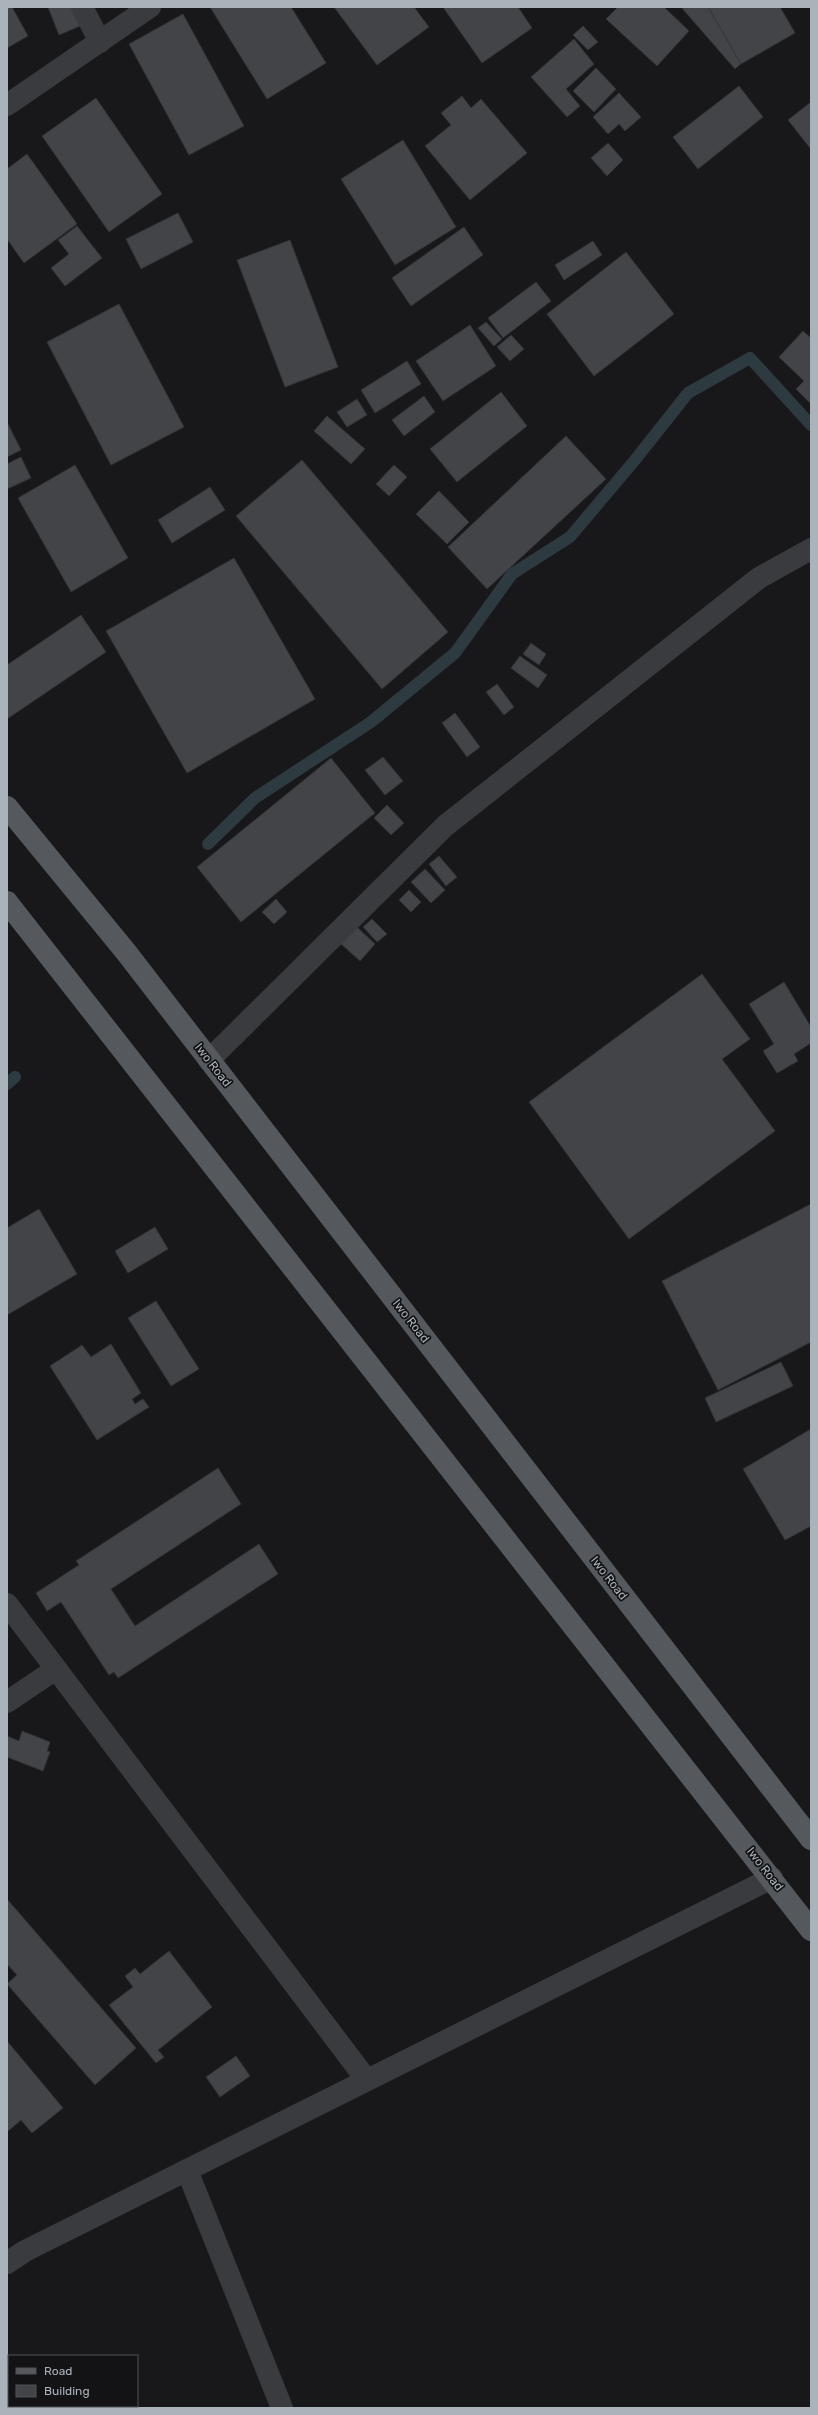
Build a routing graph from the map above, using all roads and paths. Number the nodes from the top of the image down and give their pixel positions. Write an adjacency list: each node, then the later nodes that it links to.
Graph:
1 (82, 7): 3 (street)
2 (150, 7): 3 (street)
3 (100, 42): 4 (street)
4 (7, 106)
5 (811, 549): 8 (street)
6 (7, 807): 8 (main road, Iwo Road)
7 (7, 902): 13 (main road, Iwo Road)
8 (210, 1060): 12 (main road, Iwo Road)
9 (7, 1604): 10 (street)
10 (56, 1668): 11 (street); 15 (street)
11 (7, 1702)
12 (811, 1839)
13 (772, 1878): 14 (main road, Iwo Road); 15 (street)
14 (811, 1930)
15 (366, 2079): 16 (street)
16 (187, 2170): 17 (street); 18 (street)
17 (7, 2263)
18 (282, 2408)

